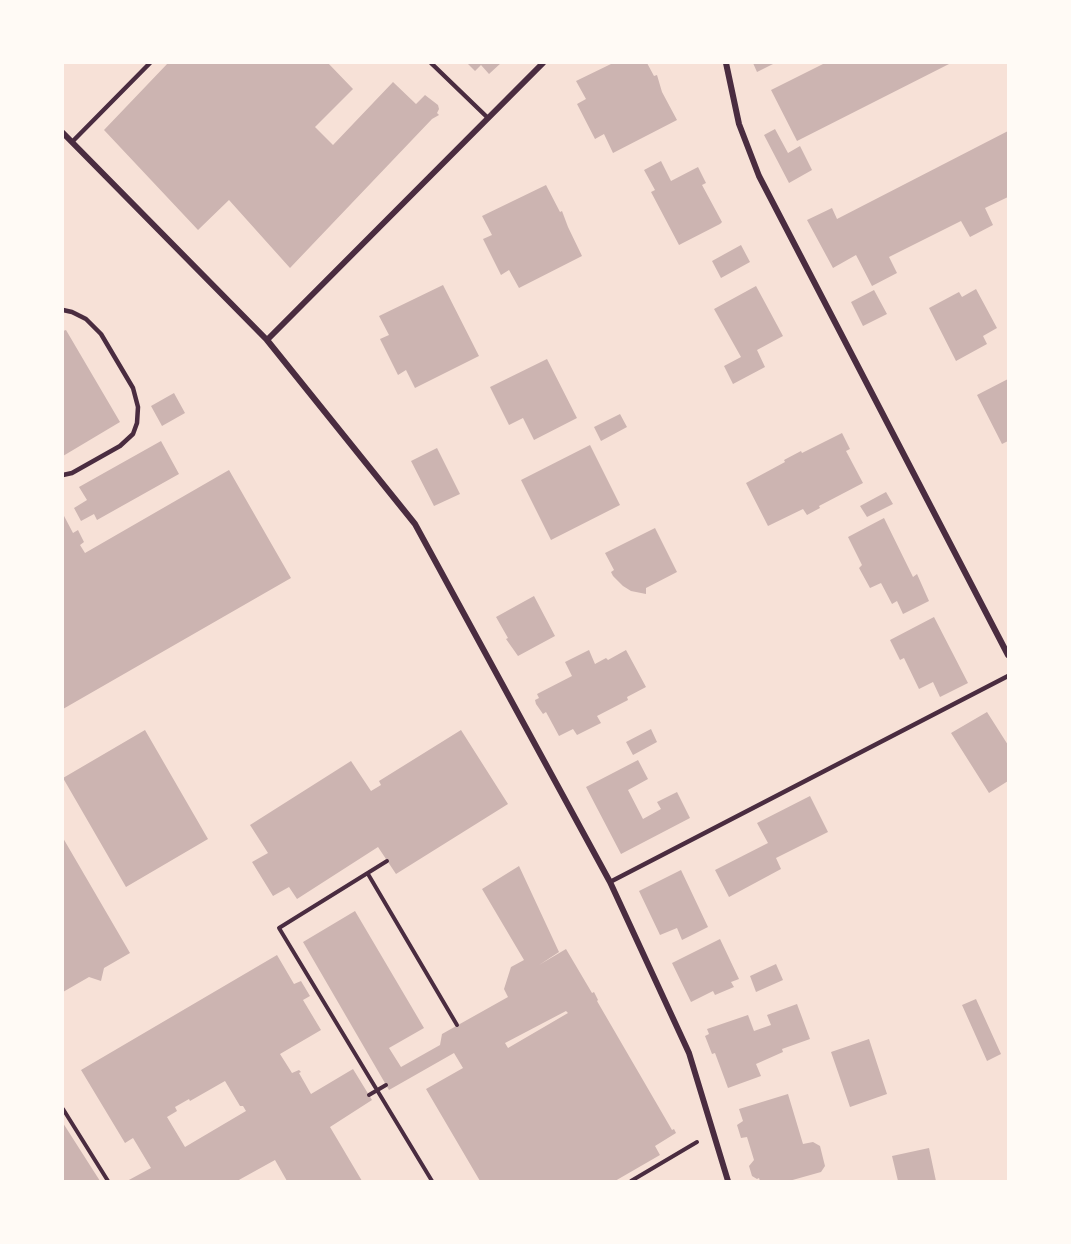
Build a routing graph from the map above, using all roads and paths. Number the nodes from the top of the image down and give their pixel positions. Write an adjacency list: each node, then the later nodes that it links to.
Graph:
1 (150, 63): 7 (lane)
2 (431, 63): 5 (lane)
3 (543, 63): 5 (street)
4 (726, 63): 11 (street)
5 (488, 118): 9 (street)
6 (63, 133): 7 (street)
7 (72, 142): 9 (street)
8 (63, 310): 10 (lane)
9 (267, 340): 15 (street)
10 (63, 475)
11 (1008, 655)
12 (1008, 675): 15 (lane)
13 (387, 861): 14 (path)
14 (368, 874): 16 (path); 18 (path)
15 (610, 882): 21 (street)
16 (457, 1025)
17 (386, 1085): 18 (path)
18 (378, 1090): 19 (path); 23 (path)
19 (369, 1095)
20 (63, 1109): 22 (path)
21 (713, 1133): 24 (path); 25 (street)
22 (108, 1181)
23 (432, 1181)
24 (631, 1181)
25 (728, 1181)

